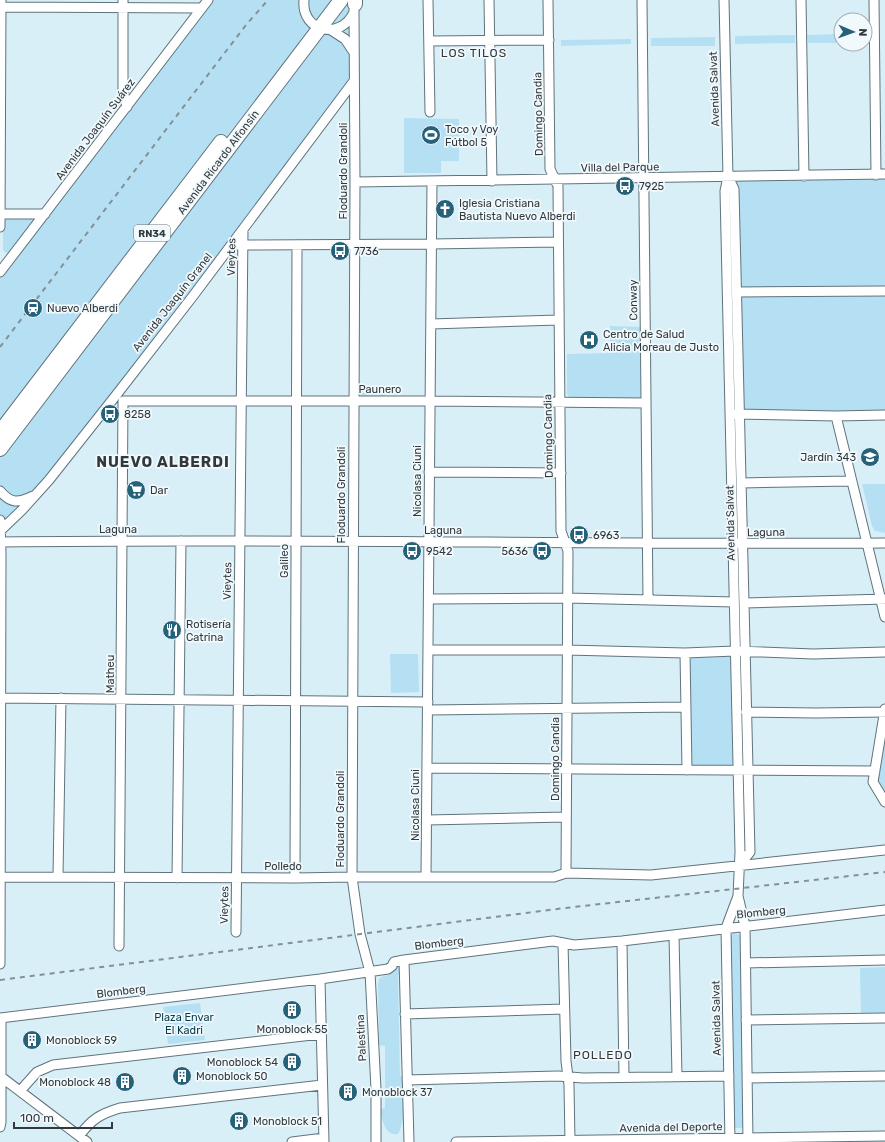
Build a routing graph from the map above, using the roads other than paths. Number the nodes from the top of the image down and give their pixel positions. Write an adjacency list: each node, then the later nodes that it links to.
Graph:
1 (208, 0): 15 (street, Avenida Joaquín Suárez)
2 (304, 0): 17 (street)
3 (329, 0): 17 (highway, Avenida Ricardo Alfonsín / RN34)
4 (341, 0): 17 (highway, Avenida Ricardo Alfonsín / RN34)
5 (428, 0): 19 (street)
6 (489, 0): 20 (street)
7 (548, 0): 18 (street, Domingo Candia)
8 (642, 0): 29 (street, Conway)
9 (724, 0): 28 (street, Avenida Salvat)
10 (802, 0): 27 (street)
11 (874, 0): 26 (street)
12 (1, 4): 13 (street); 16 (street)
13 (123, 4): 15 (street); 23 (street)
14 (355, 4): 17 (street, Avenida Ricardo Alfonsín); 21 (street, Floduardo Grandoli)
15 (202, 8): 23 (street, Avenida Joaquín Suárez)
16 (0, 23): 25 (street)
17 (321, 27): 21 (street, Floduardo Grandoli); 61 (highway, Avenida Ricardo Alfonsín / RN34); 62 (highway, Avenida Ricardo Alfonsín / RN34)
18 (549, 40): 20 (street); 30 (street, Domingo Candia)
19 (429, 41): 20 (street); 24 (street)
20 (489, 41): 32 (street)
21 (354, 55): 22 (street, Floduardo Grandoli)
22 (354, 81): 33 (street, Floduardo Grandoli); 37 (street, Avenida Joaquín Granel)
23 (127, 107): 35 (street, Avenida Joaquín Suárez)
24 (430, 112)
25 (0, 118): 34 (street)
26 (880, 175): 27 (street, Villa del Parque)
27 (804, 176): 28 (street, Villa del Parque)
28 (728, 177): 29 (street, Villa del Parque); 46 (street, Avenida Salvat); 57 (street, Avenida Salvat)
29 (643, 178): 30 (street, Villa del Parque); 56 (street, Conway)
30 (555, 179): 32 (street, Villa del Parque); 38 (street, Domingo Candia)
31 (432, 181): 32 (street, Villa del Parque); 33 (street, Villa del Parque); 41 (street, Nicolasa Ciuni)
32 (492, 181)
33 (355, 182): 40 (street, Floduardo Grandoli)
34 (0, 214): 35 (street); 36 (street)
35 (45, 214): 44 (street, Avenida Joaquín Suárez)
36 (0, 227)
37 (243, 230): 42 (street, Avenida Joaquín Granel); 43 (street, Vieytes)
38 (558, 242): 41 (street); 47 (street, Domingo Candia)
39 (297, 244): 40 (street); 43 (street); 52 (street, Galileo)
40 (355, 244): 41 (street); 53 (street, Floduardo Grandoli)
41 (431, 244): 48 (street, Nicolasa Ciuni)
42 (232, 245): 43 (street); 49 (street, Avenida Joaquín Granel)
43 (243, 245): 51 (street, Vieytes)
44 (0, 272)
45 (885, 290): 46 (street)
46 (737, 292): 58 (street, Avenida Salvat)
47 (559, 320): 48 (street); 55 (street, Domingo Candia)
48 (431, 324): 54 (street, Nicolasa Ciuni)
49 (117, 394): 50 (street); 68 (street, Avenida Joaquín Granel)
50 (123, 401): 51 (street, Paunero); 71 (street, Matheu)
51 (241, 401): 52 (street, Paunero); 73 (street, Vieytes)
52 (296, 401): 53 (street, Paunero); 74 (street, Galileo)
53 (354, 401): 54 (street, Paunero); 76 (street, Floduardo Grandoli)
54 (430, 401): 55 (street, Paunero); 63 (street, Nicolasa Ciuni)
55 (560, 402): 56 (street, Paunero); 64 (street, Domingo Candia)
56 (646, 403): 79 (street, Conway)
57 (730, 414): 58 (street); 82 (street, Avenida Salvat)
58 (740, 414): 60 (street); 66 (street, Avenida Salvat)
59 (885, 415): 60 (street)
60 (836, 416): 65 (street)
61 (0, 432)
62 (0, 449)
63 (429, 472): 64 (street); 77 (street, Nicolasa Ciuni)
64 (561, 473): 78 (street, Domingo Candia)
65 (851, 480): 66 (street); 80 (street)
66 (741, 483): 83 (street, Avenida Salvat)
67 (0, 491): 68 (street)
68 (36, 495): 70 (street, Avenida Joaquín Granel)
69 (0, 520): 70 (street)
70 (0, 531): 75 (street)
71 (122, 540): 72 (street, Laguna); 75 (street, Laguna); 99 (street, Matheu)
72 (181, 541): 73 (street, Laguna); 100 (street)
73 (240, 541): 74 (street, Laguna); 101 (street, Vieytes)
74 (296, 541): 76 (street, Laguna); 102 (street, Galileo)
75 (0, 542): 97 (street)
76 (352, 542): 77 (street, Laguna); 103 (street, Floduardo Grandoli)
77 (429, 542): 78 (street, Laguna); 85 (street, Nicolasa Ciuni)
78 (565, 543): 79 (street, Laguna); 84 (street, Domingo Candia)
79 (648, 543): 82 (street, Laguna); 87 (street, Conway)
80 (867, 543): 81 (street, Laguna); 83 (street, Laguna); 86 (street)
81 (885, 543)
82 (733, 544): 83 (street, Laguna); 88 (street, Avenida Salvat)
83 (742, 544): 89 (street, Avenida Salvat)
84 (567, 598): 85 (street); 87 (street); 92 (street, Domingo Candia)
85 (428, 599): 91 (street, Nicolasa Ciuni)
86 (883, 599): 89 (street); 90 (street)
87 (648, 600): 88 (street)
88 (734, 602): 93 (street, Avenida Salvat)
89 (744, 603): 94 (street, Avenida Salvat)
90 (885, 617)
91 (428, 650): 92 (street); 104 (street, Nicolasa Ciuni)
92 (567, 650): 96 (street); 106 (street, Domingo Candia)
93 (735, 652): 94 (street); 96 (street); 113 (street, Avenida Salvat)
94 (745, 652): 95 (street); 108 (street, Avenida Salvat)
95 (885, 652)
96 (685, 653): 105 (street)
97 (0, 698): 98 (street); 122 (street)
98 (61, 698): 99 (street); 123 (street)
99 (122, 699): 100 (street); 126 (street, Matheu)
100 (179, 699): 101 (street); 127 (street)
101 (238, 700): 102 (street); 128 (street, Vieytes)
102 (295, 700): 103 (street); 129 (street, Galileo)
103 (352, 701): 104 (street); 124 (street, Floduardo Grandoli)
104 (428, 706): 106 (street); 110 (street, Nicolasa Ciuni)
105 (686, 707): 106 (street); 112 (street)
106 (567, 708): 111 (street, Domingo Candia)
107 (885, 708): 109 (street)
108 (746, 712): 109 (street); 114 (street, Avenida Salvat)
109 (885, 712): 115 (street)
110 (427, 768): 111 (street); 118 (street, Nicolasa Ciuni)
111 (566, 769): 112 (street); 117 (street, Domingo Candia)
112 (687, 770): 113 (street)
113 (738, 770): 114 (street); 120 (street, Avenida Salvat)
114 (748, 770): 115 (street); 120 (street, Avenida Salvat)
115 (875, 771): 116 (street)
116 (885, 802)
117 (566, 817): 118 (street); 121 (street, Domingo Candia)
118 (427, 820): 125 (street, Nicolasa Ciuni)
119 (885, 850): 120 (street, Polledo)
120 (739, 866): 121 (street, Polledo); 130 (street, Avenida Salvat)
121 (566, 873): 125 (street, Polledo)
122 (0, 877): 123 (street, Polledo); 143 (street)
123 (58, 877): 126 (street, Polledo)
124 (352, 877): 125 (street, Polledo); 129 (street, Polledo); 135 (street, Floduardo Grandoli)
125 (426, 877)
126 (120, 878): 127 (street, Polledo); 139 (street, Matheu)
127 (177, 878): 128 (street, Polledo)
128 (236, 878): 129 (street, Polledo); 134 (street, Vieytes)
129 (295, 878)
130 (738, 896): 132 (street, Avenida Salvat); 133 (street, Avenida Salvat)
131 (885, 910): 132 (street, Blomberg)
132 (745, 926): 133 (street, Blomberg); 142 (street, Avenida Salvat)
133 (726, 928): 136 (street, Blomberg); 154 (street, Avenida Salvat)
134 (236, 932)
135 (360, 934): 144 (street, Palestina)
136 (674, 935): 137 (street, Blomberg); 153 (street)
137 (622, 941): 138 (street, Blomberg); 157 (street)
138 (563, 943): 140 (street, Blomberg); 146 (street)
139 (119, 946)
140 (404, 960): 144 (street, Blomberg); 147 (street)
141 (885, 960): 142 (street)
142 (746, 963): 150 (street, Avenida Salvat)
143 (0, 964)
144 (370, 972): 145 (street, Blomberg); 171 (street, Palestina)
145 (320, 979): 148 (street, Blomberg); 151 (street)
146 (564, 1009): 147 (street); 156 (street)
147 (405, 1014): 159 (street)
148 (0, 1018): 152 (street)
149 (885, 1018): 150 (street)
150 (746, 1020): 158 (street, Avenida Salvat)
151 (321, 1034): 160 (street); 161 (street)
152 (1, 1076): 161 (street); 162 (street)
153 (677, 1076): 154 (street); 157 (street)
154 (729, 1076): 166 (street, Avenida Salvat)
155 (885, 1076): 158 (street)
156 (568, 1077): 157 (street); 159 (street); 168 (street)
157 (624, 1077)
158 (747, 1078): 167 (street, Avenida Salvat)
159 (407, 1080): 172 (street)
160 (322, 1085): 163 (street); 165 (street)
161 (20, 1091): 163 (street)
162 (0, 1127)
163 (79, 1136): 169 (street)
164 (885, 1136): 167 (street, Avenida del Deporte)
165 (324, 1140): 170 (street)
166 (730, 1140): 167 (street, Avenida del Deporte); 168 (street, Avenida del Deporte)
167 (748, 1140)
168 (570, 1141): 173 (street, Avenida del Deporte)
169 (87, 1142)
170 (292, 1142)
171 (376, 1142)
172 (410, 1142)
173 (456, 1142)

